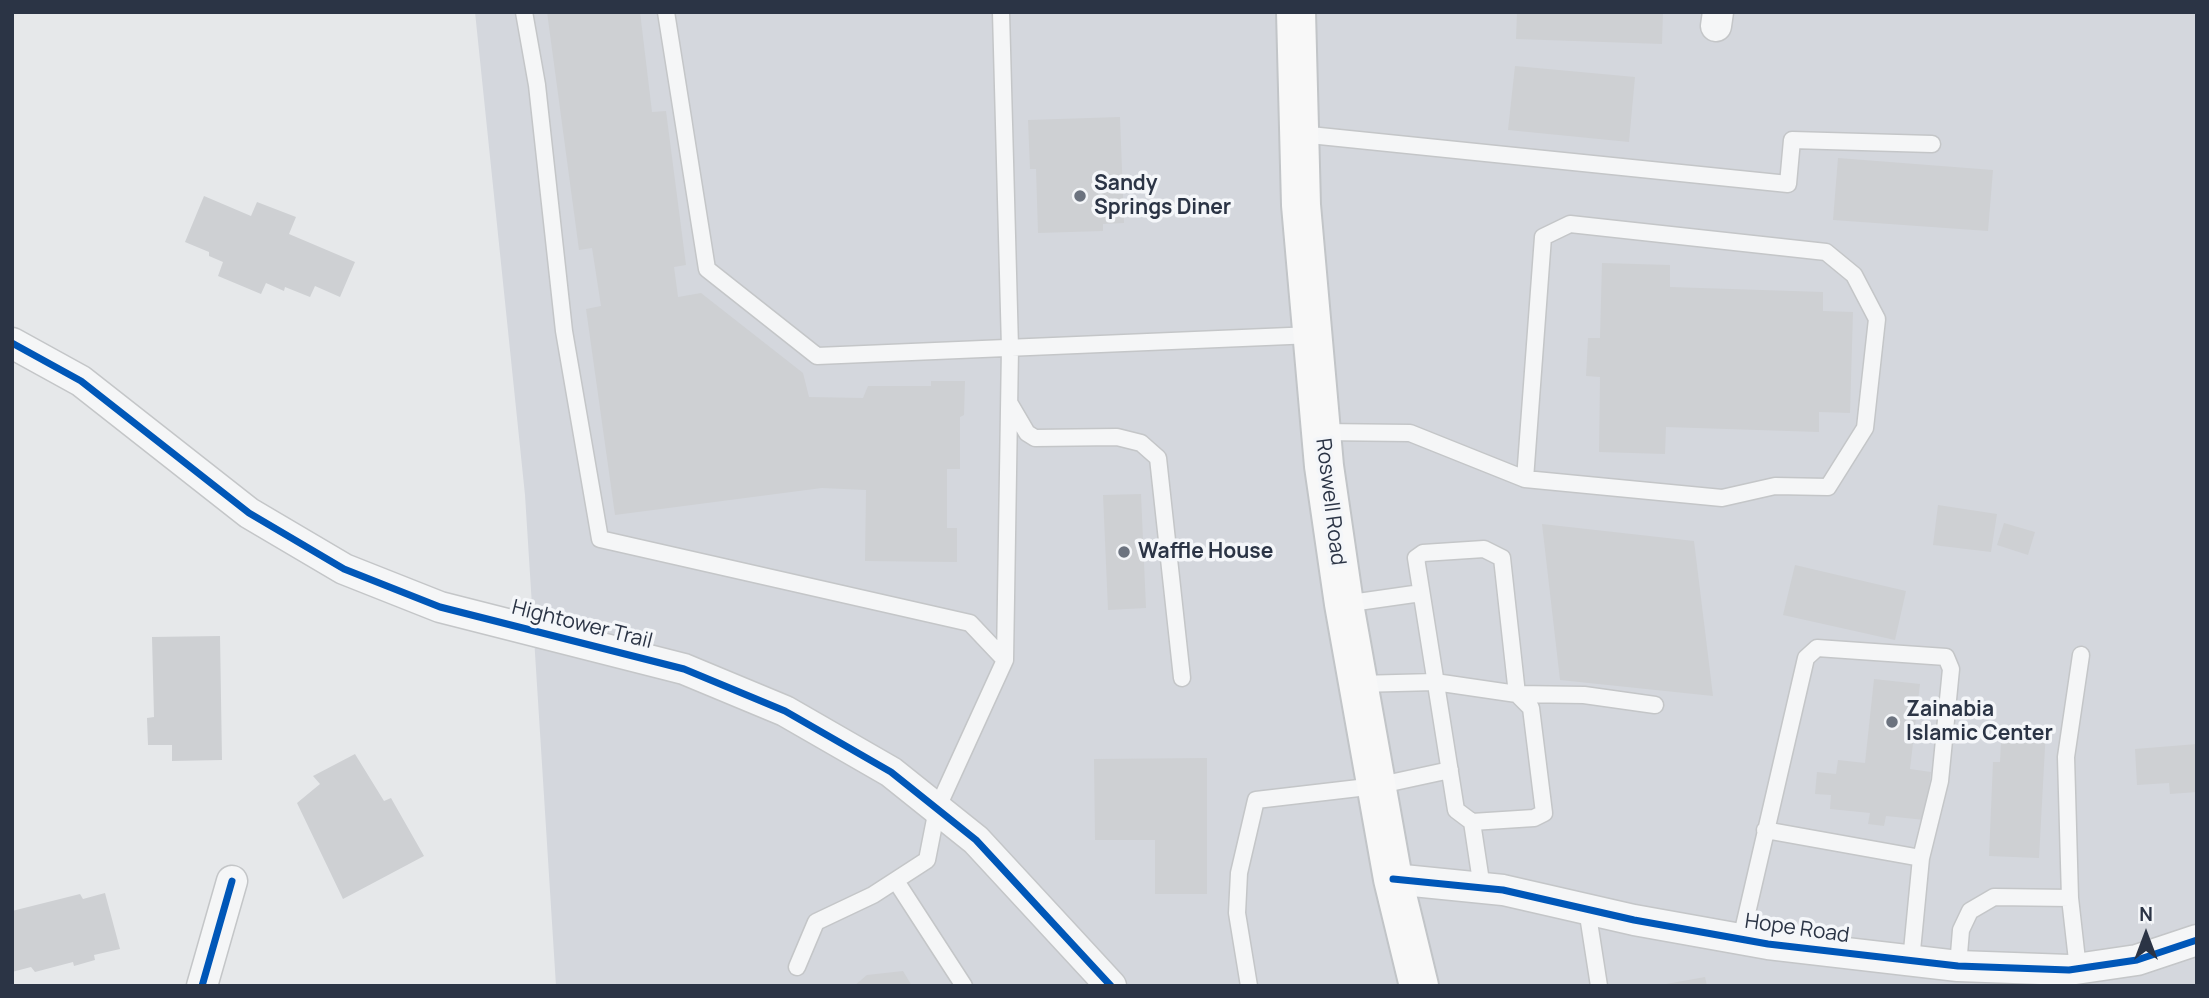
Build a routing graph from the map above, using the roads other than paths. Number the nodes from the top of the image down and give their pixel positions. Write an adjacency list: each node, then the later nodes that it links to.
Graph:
1 (524, 12): 16 (lane)
2 (666, 12): 9 (lane)
3 (1001, 12): 9 (lane)
4 (1296, 12): 5 (main road, Roswell Road)
5 (1300, 134): 6 (lane); 7 (main road, Roswell Road)
6 (1932, 144)
7 (1313, 335): 9 (lane); 11 (main road, Roswell Road)
8 (12, 343): 24 (street, Hightower Trail)
9 (1010, 348): 10 (lane)
10 (1008, 402): 16 (lane); 17 (lane)
11 (1321, 432): 12 (lane); 14 (main road, Roswell Road)
12 (1525, 480): 12 (lane)
13 (1421, 593): 14 (lane); 18 (lane); 20 (lane)
14 (1344, 604): 19 (main road, Roswell Road)
15 (2081, 655): 32 (lane)
16 (1004, 660): 24 (lane)
17 (1182, 678)
18 (1435, 682): 19 (lane); 20 (lane); 22 (lane)
19 (1358, 684): 23 (main road, Roswell Road)
20 (1517, 694): 21 (lane); 25 (lane)
21 (1656, 705)
22 (1450, 769): 23 (lane); 25 (lane)
23 (1376, 786): 28 (main road, Roswell Road); 43 (lane)
24 (937, 809): 30 (lane); 42 (street, Hightower Trail)
25 (1472, 822): 31 (lane)
26 (1765, 830): 27 (lane); 27 (lane); 34 (lane)
27 (1921, 858): 36 (lane)
28 (1393, 879): 31 (street, Hope Road); 44 (main road, Roswell Road)
29 (232, 881): 40 (street)
30 (896, 881): 38 (lane); 41 (lane)
31 (1482, 888): 33 (street, Hope Road)
32 (2070, 898): 37 (lane); 39 (lane)
33 (1587, 909): 34 (street, Hope Road); 45 (lane)
34 (1741, 939): 36 (street, Hope Road)
35 (2197, 940): 39 (street, Hope Road)
36 (1911, 961): 37 (street, Hope Road)
37 (1958, 966): 39 (street, Hope Road)
38 (797, 967)
39 (2072, 975)
40 (202, 986)
41 (964, 986)
42 (1111, 986)
43 (1249, 986)
44 (1419, 986)
45 (1599, 986)

